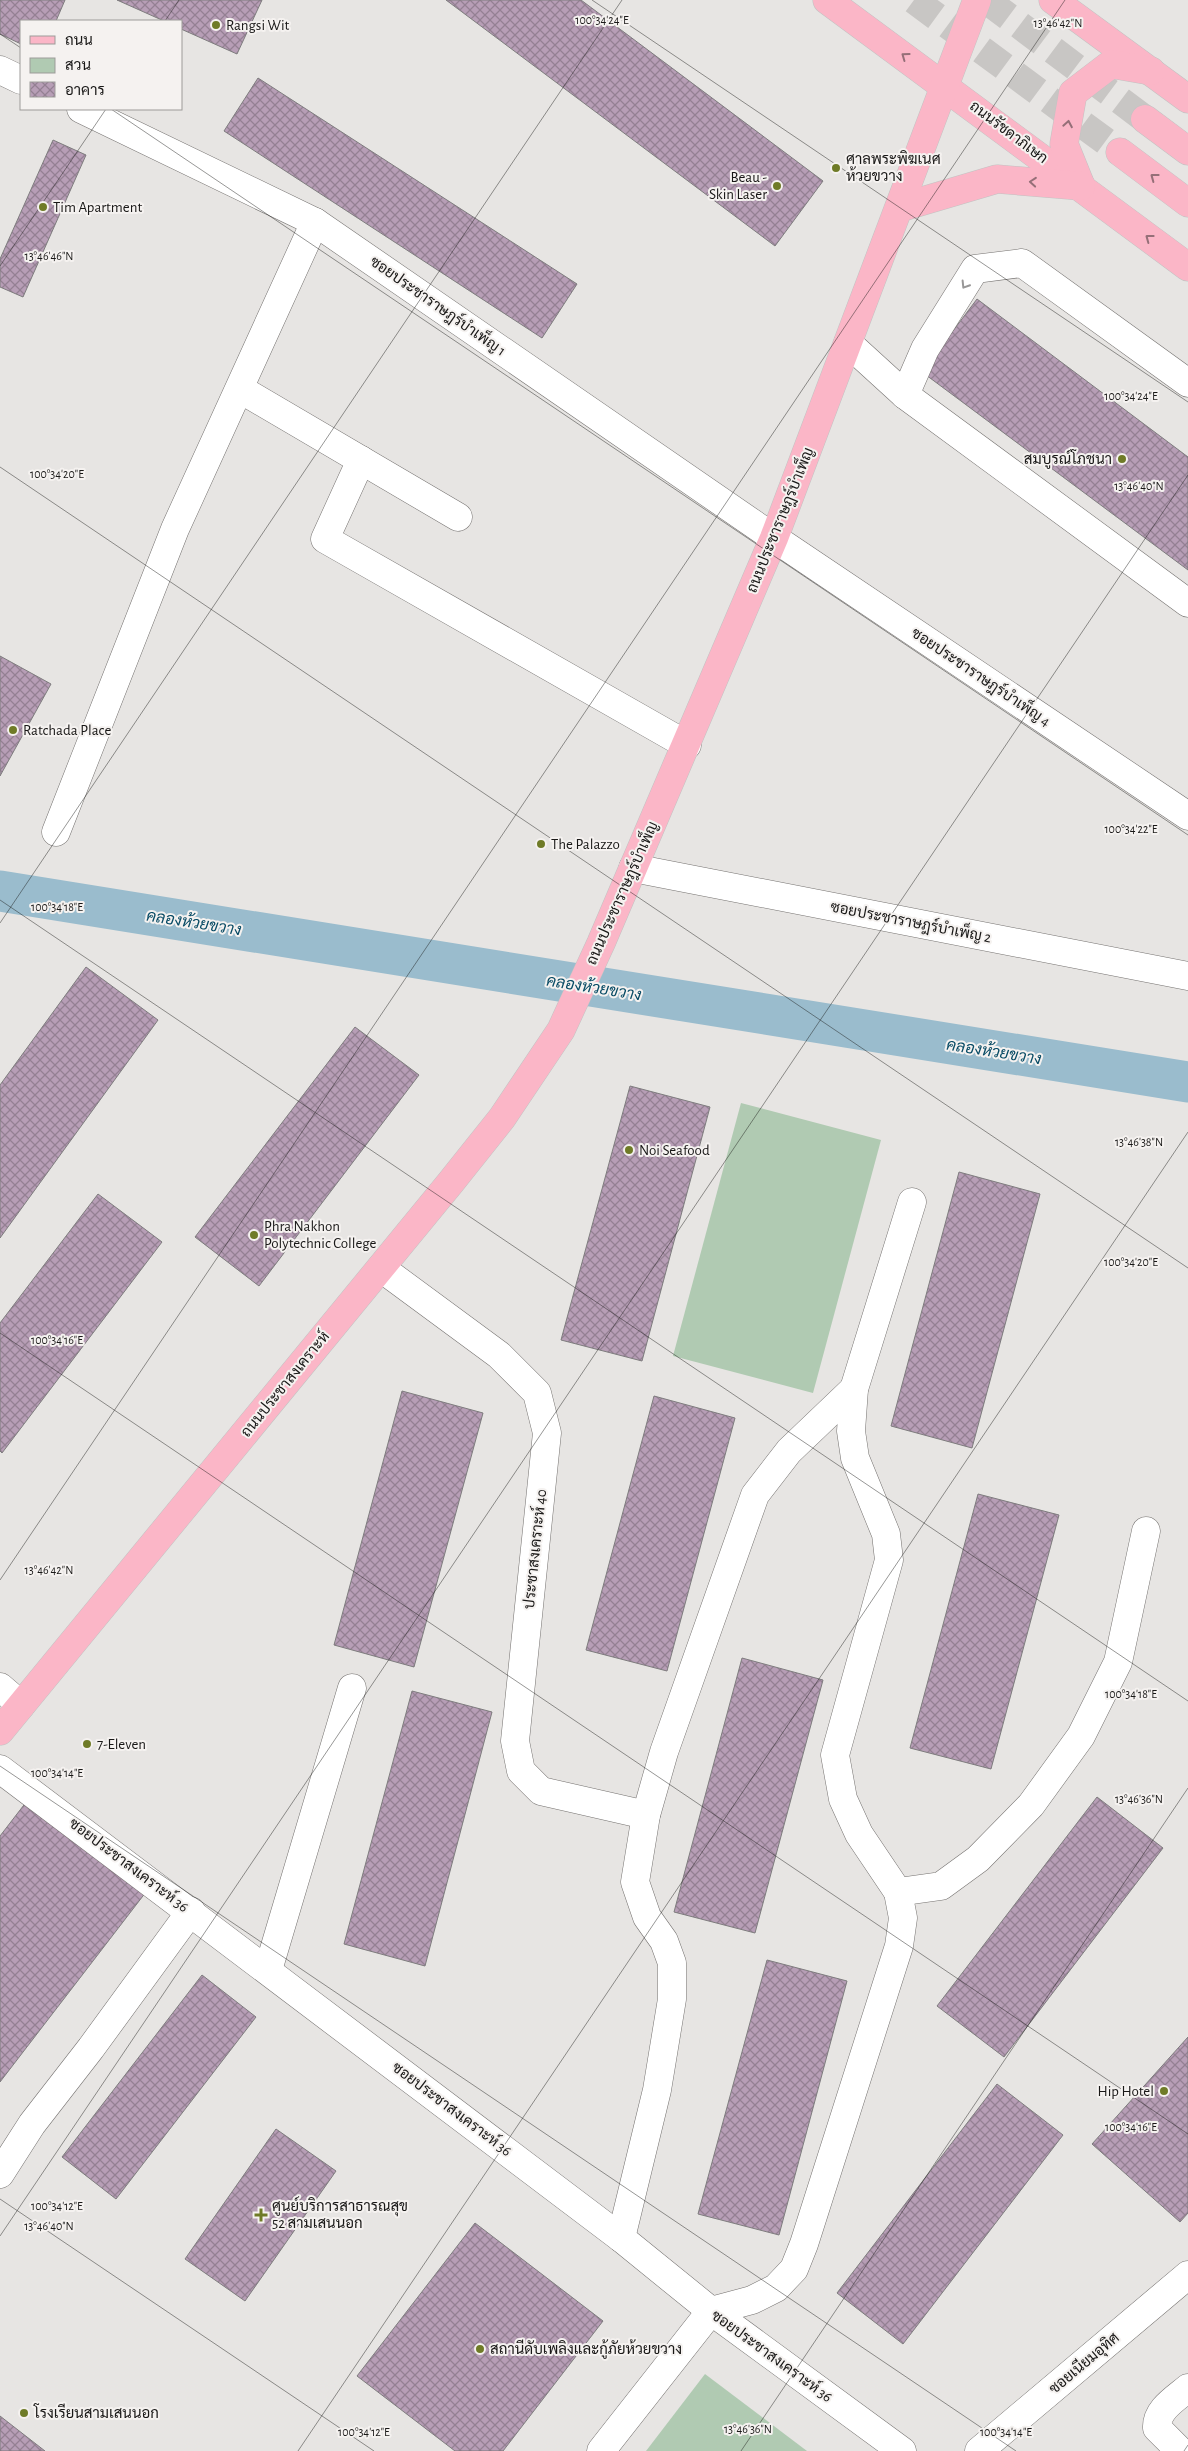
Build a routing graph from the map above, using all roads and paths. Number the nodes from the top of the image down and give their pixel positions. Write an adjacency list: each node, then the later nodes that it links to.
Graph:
1 (827, 0): 7 (main road, ถนนรัชดาภิเษก, one-way to 1)
2 (977, 0): 7 (main road, ถนนประชาราษฎร์บำเพ็ญ)
3 (1053, 0): 5 (main road)
4 (0, 70): 6 (street)
5 (1151, 71): 8 (main road); 13 (main road, one-way to 5)
6 (20, 80)
7 (944, 84): 13 (main road, ถนนรัชดาภิเษก); 15 (main road, ถนนประชาราษฎร์บำเพ็ญ)
8 (1188, 99)
9 (83, 110): 16 (street, ซอยประชาราษฎร์บำเพ็ญ 1)
10 (1145, 119): 11 (main road)
11 (1188, 151)
12 (1120, 152): 14 (main road, one-way to 12)
13 (1081, 186): 15 (main road, one-way to 15); 17 (main road, ถนนรัชดาภิเษก, one-way to 13)
14 (1188, 202)
15 (899, 208): 18 (main road, ถนนประชาราษฎร์บำเพ็ญ)
16 (315, 222): 20 (street); 24 (street, ซอยประชาราษฎร์บำเพ็ญ 1)
17 (1188, 267)
18 (848, 343): 21 (street); 24 (main road, ถนนประชาราษฎร์บำเพ็ญ)
19 (1188, 383): 21 (street, one-way to 21)
20 (240, 389): 22 (street); 28 (street)
21 (905, 395): 25 (street)
22 (361, 460): 23 (street); 26 (street)
23 (458, 517)
24 (774, 538): 26 (main road, ถนนประชาราษฎร์บำเพ็ญ); 27 (street, ซอยประชาราษฎร์บำเพ็ญ 4)
25 (1188, 603)
26 (687, 745): 29 (main road, ถนนประชาราษฎร์บำเพ็ญ)
27 (1188, 816)
28 (56, 832)
29 (633, 868): 30 (street, ซอยประชาราษฎร์บำเพ็ญ 2); 31 (main road, ถนนประชาราษฎร์บำเพ็ญ)
30 (1188, 976)
31 (561, 1030): 33 (main road, ถนนประชาสงเคราะห์)
32 (912, 1202): 34 (street)
33 (380, 1268): 38 (main road, ถนนประชาสงเคราะห์); 41 (street, ประชาสงเคราะห์ 40)
34 (854, 1389): 41 (street); 42 (street)
35 (1146, 1531): 42 (street)
36 (0, 1687): 38 (street)
37 (352, 1688): 44 (street)
38 (21, 1705): 39 (main road, ถนนประชาสงเคราะห์)
39 (0, 1731)
40 (0, 1769): 43 (street, ซอยประชาสงเคราะห์ 36)
41 (646, 1815): 46 (street)
42 (898, 1892): 48 (street)
43 (190, 1911): 44 (street, ซอยประชาสงเคราะห์ 36); 45 (street)
44 (268, 1970): 46 (street, ซอยประชาสงเคราะห์ 36)
45 (0, 2174)
46 (621, 2238): 48 (street, ซอยประชาสงเคราะห์ 36)
47 (1188, 2275): 52 (street, ซอยเนียมอุทิศ)
48 (711, 2311): 50 (street); 51 (street, ซอยประชาสงเคราะห์ 36)
49 (1188, 2388): 53 (street)
50 (601, 2451)
51 (902, 2451)
52 (979, 2451)
53 (1180, 2451)

